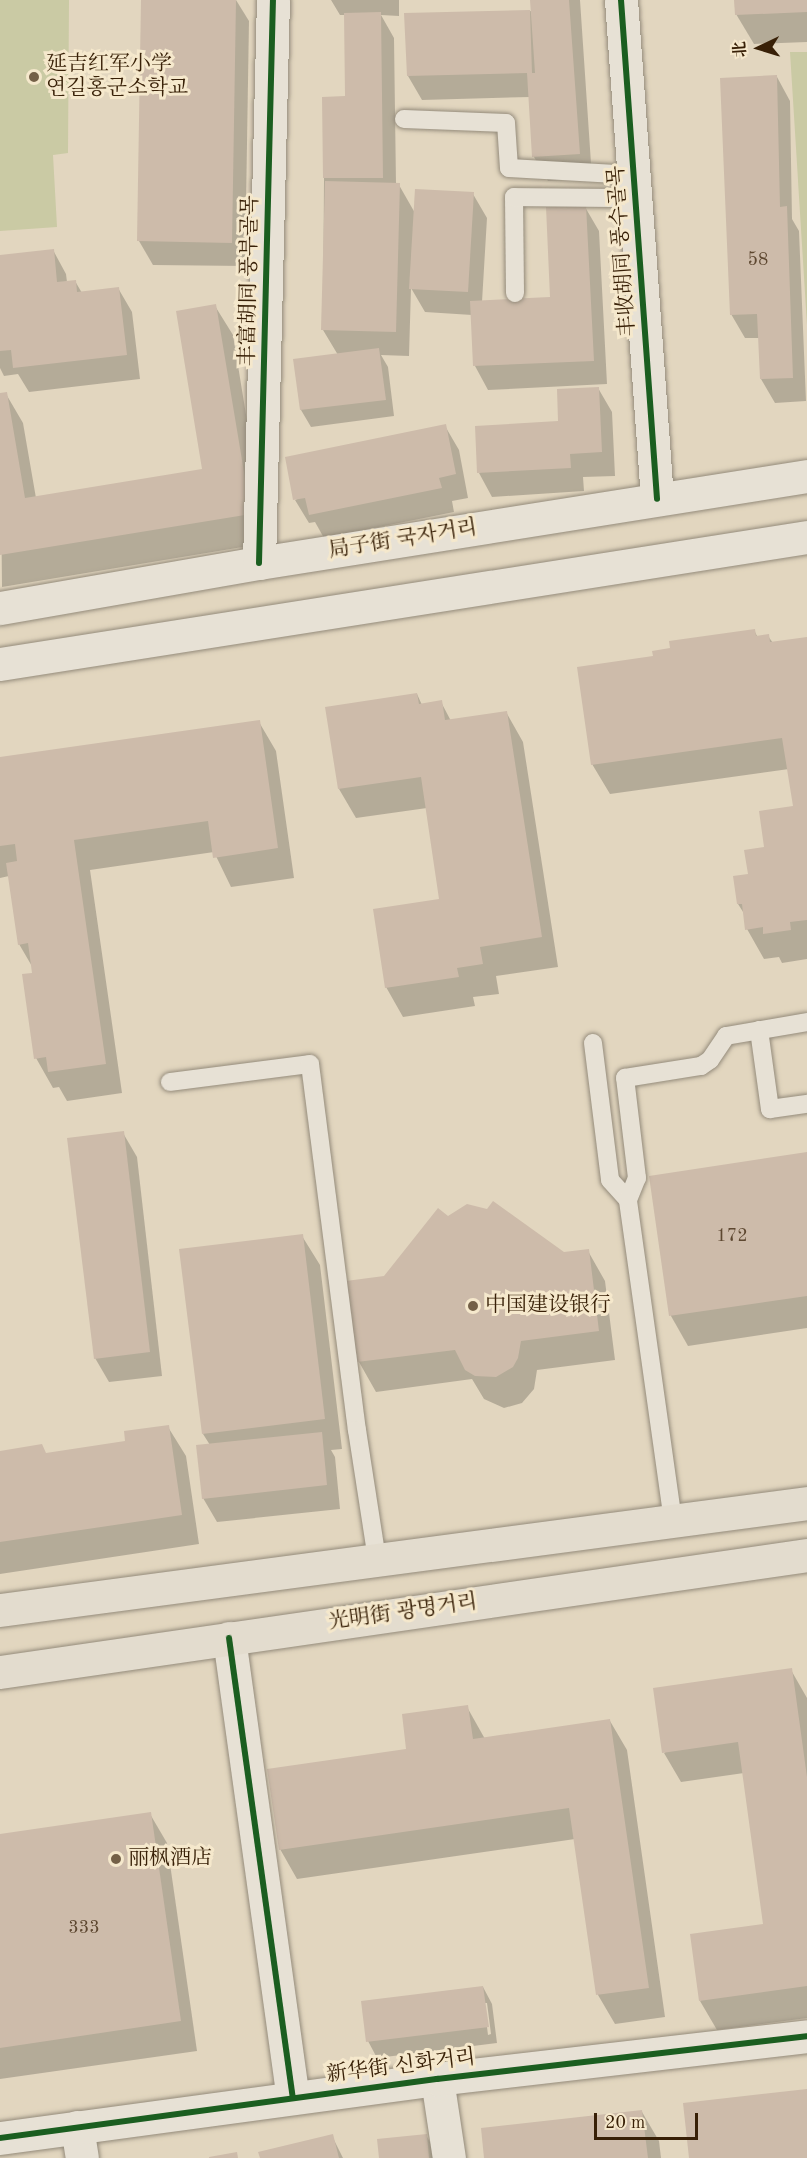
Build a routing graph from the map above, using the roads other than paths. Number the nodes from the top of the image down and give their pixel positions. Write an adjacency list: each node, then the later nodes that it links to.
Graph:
1 (273, 0): 9 (street, 丰富胡同 풍부골목)
2 (621, 0): 4 (street, 丰收胡同 풍수골목)
3 (404, 119): 4 (lane)
4 (634, 186): 5 (lane); 7 (street, 丰收胡同 풍수골목)
5 (515, 293)
6 (807, 476): 7 (street, 局子街 국자거리)
7 (657, 499): 9 (street, 局子街 국자거리)
8 (807, 537): 11 (street)
9 (259, 563): 10 (street, 局子街 국자거리)
10 (0, 608)
11 (0, 664)
12 (807, 1022): 13 (lane)
13 (759, 1030): 16 (lane); 17 (lane)
14 (593, 1043): 17 (lane)
15 (170, 1082): 21 (lane)
16 (807, 1104)
17 (628, 1200): 19 (lane)
18 (807, 1503): 19 (main road)
19 (673, 1521): 21 (main road)
20 (807, 1555): 23 (main road, 光明街 광명거리)
21 (377, 1559): 22 (main road)
22 (0, 1610)
23 (229, 1638): 24 (main road, 光明街 광명거리); 27 (street)
24 (0, 1672)
25 (807, 2036): 26 (street, 新华街 신화거리)
26 (437, 2079): 27 (street, 新华街 신화거리); 30 (street)
27 (292, 2098): 29 (street, 新华街 신화거리)
28 (0, 2138): 29 (street, 新华街 신화거리)
29 (79, 2142)
30 (449, 2158)

